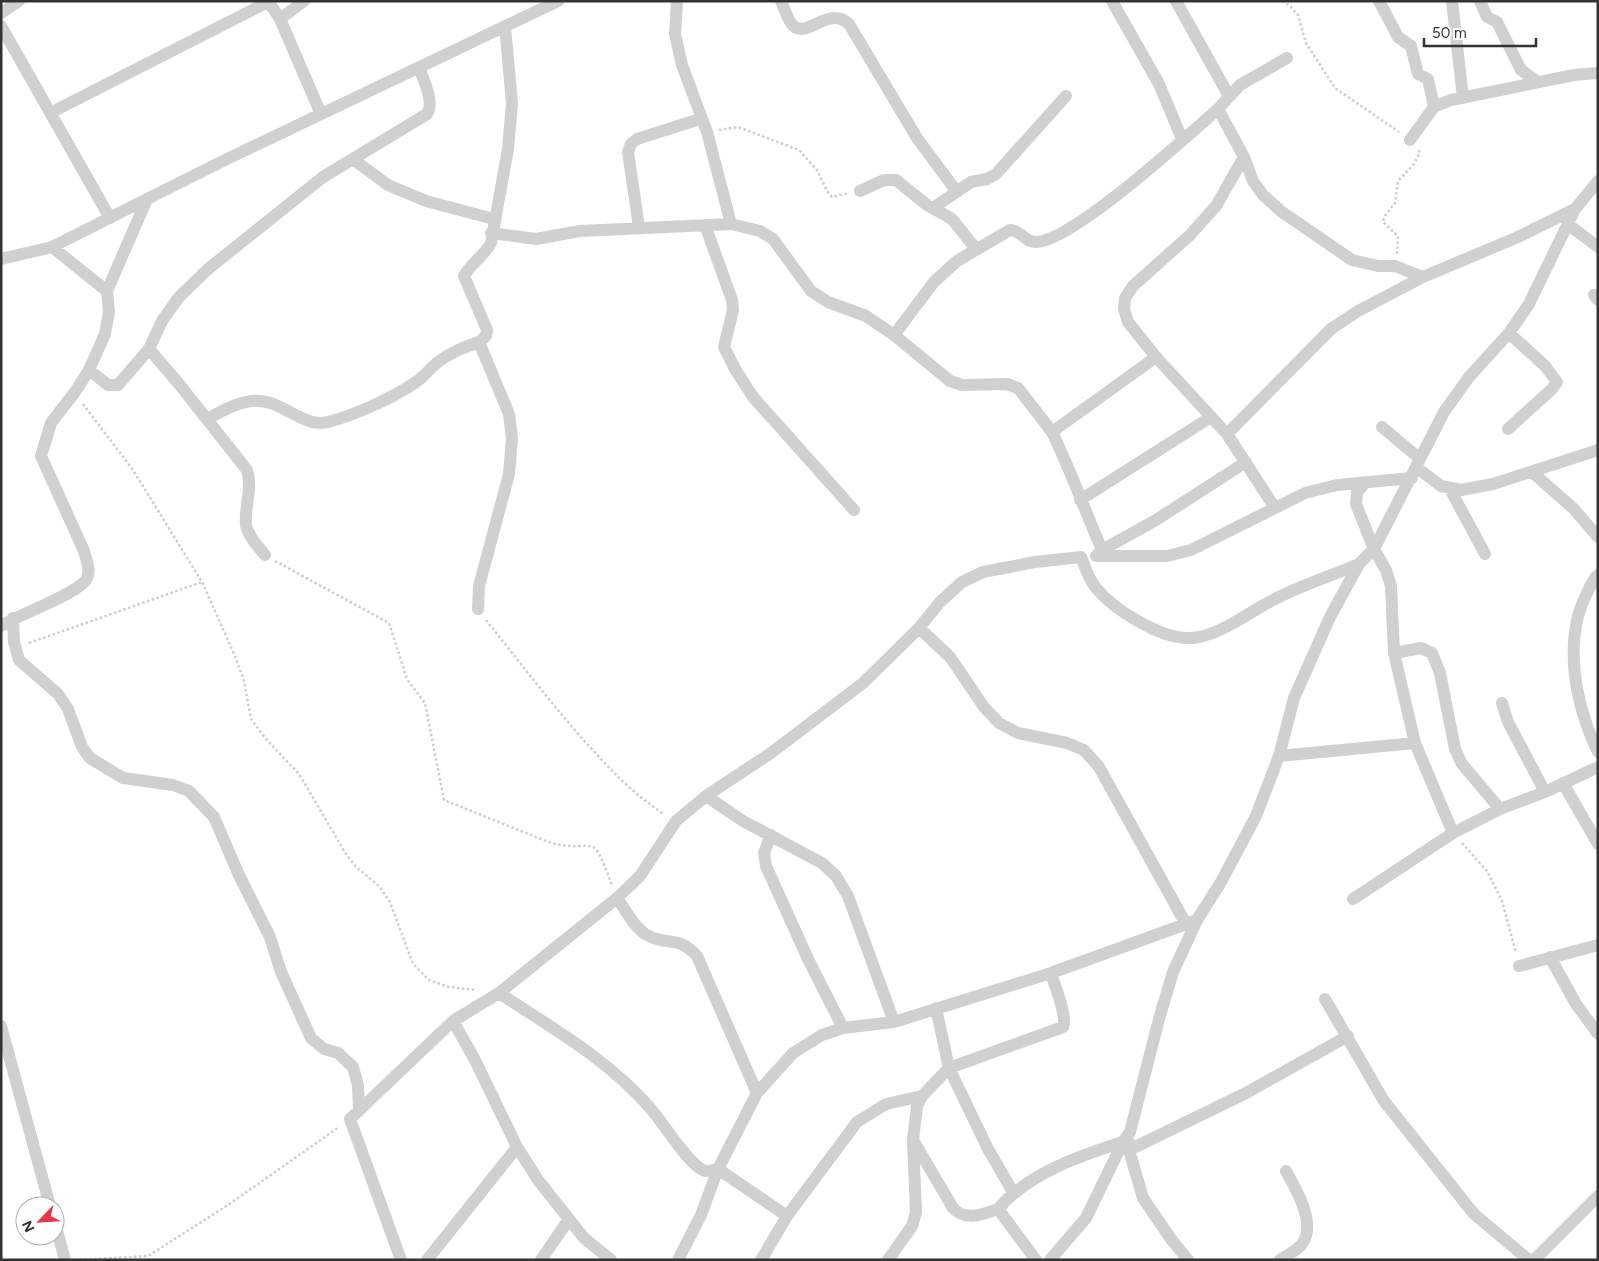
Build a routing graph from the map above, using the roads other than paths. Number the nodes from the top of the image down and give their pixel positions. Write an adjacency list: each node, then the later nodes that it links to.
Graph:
1 (19, 1): 12 (street)
2 (268, 1): 13 (street); 25 (street)
3 (304, 1): 13 (street)
4 (558, 1): 15 (street)
5 (677, 1): 27 (street)
6 (781, 1): 34 (street)
7 (1112, 1): 28 (street)
8 (1176, 1): 21 (street)
9 (1379, 1): 23 (street)
10 (1452, 1): 22 (street)
11 (1480, 1): 19 (street)
12 (1, 12)
13 (280, 19): 26 (street)
14 (1, 26): 25 (street)
15 (505, 26): 17 (street); 39 (street)
16 (1287, 58): 21 (street)
17 (419, 67): 26 (street); 31 (street)
18 (1598, 73): 19 (street)
19 (1538, 82): 22 (street)
20 (1066, 96): 34 (street)
21 (1228, 96): 24 (street)
22 (1463, 98): 23 (street)
23 (1434, 107): 29 (street)
24 (1218, 109): 28 (street); 30 (street)
25 (52, 112): 38 (street)
26 (321, 114): 35 (street)
27 (700, 119): 40 (street); 43 (street)
28 (1182, 139): 47 (street)
29 (1410, 140)
30 (1244, 157): 49 (street); 55 (street)
31 (354, 160): 39 (street); 54 (street)
32 (1598, 181): 37 (street)
33 (860, 191): 36 (street)
34 (957, 192): 36 (street)
35 (147, 199): 38 (street); 50 (street)
36 (933, 208): 47 (street)
37 (1575, 209): 42 (street); 49 (street)
38 (110, 218): 45 (street)
39 (494, 219): 44 (street)
40 (730, 224): 41 (street); 52 (street)
41 (704, 225): 43 (street); 71 (street)
42 (1568, 225): 46 (street); 51 (street)
43 (639, 227): 44 (street)
44 (491, 233): 53 (street)
45 (52, 247): 48 (street); 50 (street)
46 (1598, 247)
47 (976, 249): 52 (street)
48 (1, 259)
49 (1423, 277): 62 (street)
50 (107, 291): 56 (street)
51 (1509, 333): 60 (street); 65 (street)
52 (894, 334): 61 (street)
53 (479, 342): 58 (street); 80 (street)
54 (149, 349): 56 (street); 58 (street)
55 (1156, 357): 57 (street); 61 (street)
56 (89, 370): 81 (street)
57 (1212, 417): 62 (street); 69 (street)
58 (207, 419): 76 (street)
59 (1382, 427): 65 (street)
60 (1508, 429)
61 (1052, 432): 69 (street)
62 (1227, 434): 64 (street)
63 (1598, 450): 66 (street)
64 (1246, 462): 70 (street); 74 (street)
65 (1416, 468): 67 (street); 68 (street); 73 (street)
66 (1532, 472): 68 (street); 72 (street)
67 (1365, 483): 70 (street); 73 (street)
68 (1450, 489): 75 (street)
69 (1080, 500): 74 (street)
70 (1275, 508): 74 (street)
71 (854, 510)
72 (1598, 537)
73 (1374, 549): 78 (street); 84 (street)
74 (1099, 553): 77 (street)
75 (1485, 554)
76 (265, 555)
77 (1081, 557): 78 (street); 83 (street)
78 (1359, 564): 88 (street)
79 (1598, 575): 87 (street)
80 (478, 609)
81 (13, 618): 82 (street); 116 (street)
82 (1, 626)
83 (919, 628): 92 (street); 99 (street)
84 (1394, 653): 86 (street); 93 (street)
85 (1502, 703): 91 (street)
86 (1415, 743): 88 (street); 94 (street)
87 (1598, 752)
88 (1279, 756): 99 (street)
89 (1598, 767): 90 (street)
90 (1564, 783): 91 (street); 96 (street)
91 (1545, 792): 93 (street)
92 (706, 796): 95 (street); 97 (street)
93 (1500, 809): 94 (street)
94 (1453, 833): 98 (street)
95 (771, 836): 108 (street); 110 (street)
96 (1598, 844)
97 (617, 898): 104 (street); 114 (street)
98 (1353, 900)
99 (1191, 922): 103 (street); 118 (street)
100 (1598, 945): 101 (street)
101 (1550, 957): 102 (street); 111 (street)
102 (1519, 966)
103 (1051, 973): 106 (street); 113 (street)
104 (499, 993): 107 (street); 120 (street)
105 (1325, 999): 112 (street)
106 (936, 1008): 108 (street); 113 (street)
107 (453, 1021): 116 (street); 119 (street)
108 (894, 1022): 110 (street)
109 (1, 1026): 123 (street)
110 (843, 1028): 114 (street)
111 (1598, 1034)
112 (1348, 1036): 118 (street); 141 (street)
113 (949, 1068): 115 (street); 122 (street)
114 (757, 1093): 120 (street)
115 (922, 1096): 117 (street); 126 (street)
116 (354, 1115): 130 (street)
117 (913, 1140): 125 (street); 136 (street)
118 (1127, 1141): 122 (street); 138 (street); 139 (street)
119 (517, 1147): 127 (street); 131 (street)
120 (718, 1169): 126 (street); 134 (street)
121 (1286, 1170): 140 (street)
122 (1013, 1192): 125 (street)
123 (47, 1196)
124 (1598, 1196): 142 (street)
125 (998, 1210): 137 (street)
126 (787, 1216): 135 (street)
127 (569, 1220): 132 (street); 133 (street)
128 (61, 1246): 129 (street)
129 (65, 1260)
130 (401, 1260)
131 (427, 1260)
132 (541, 1260)
133 (611, 1260)
134 (678, 1260)
135 (761, 1260)
136 (888, 1260)
137 (1036, 1260)
138 (1050, 1260)
139 (1188, 1260)
140 (1280, 1260)
141 (1529, 1260)
142 (1534, 1260)

